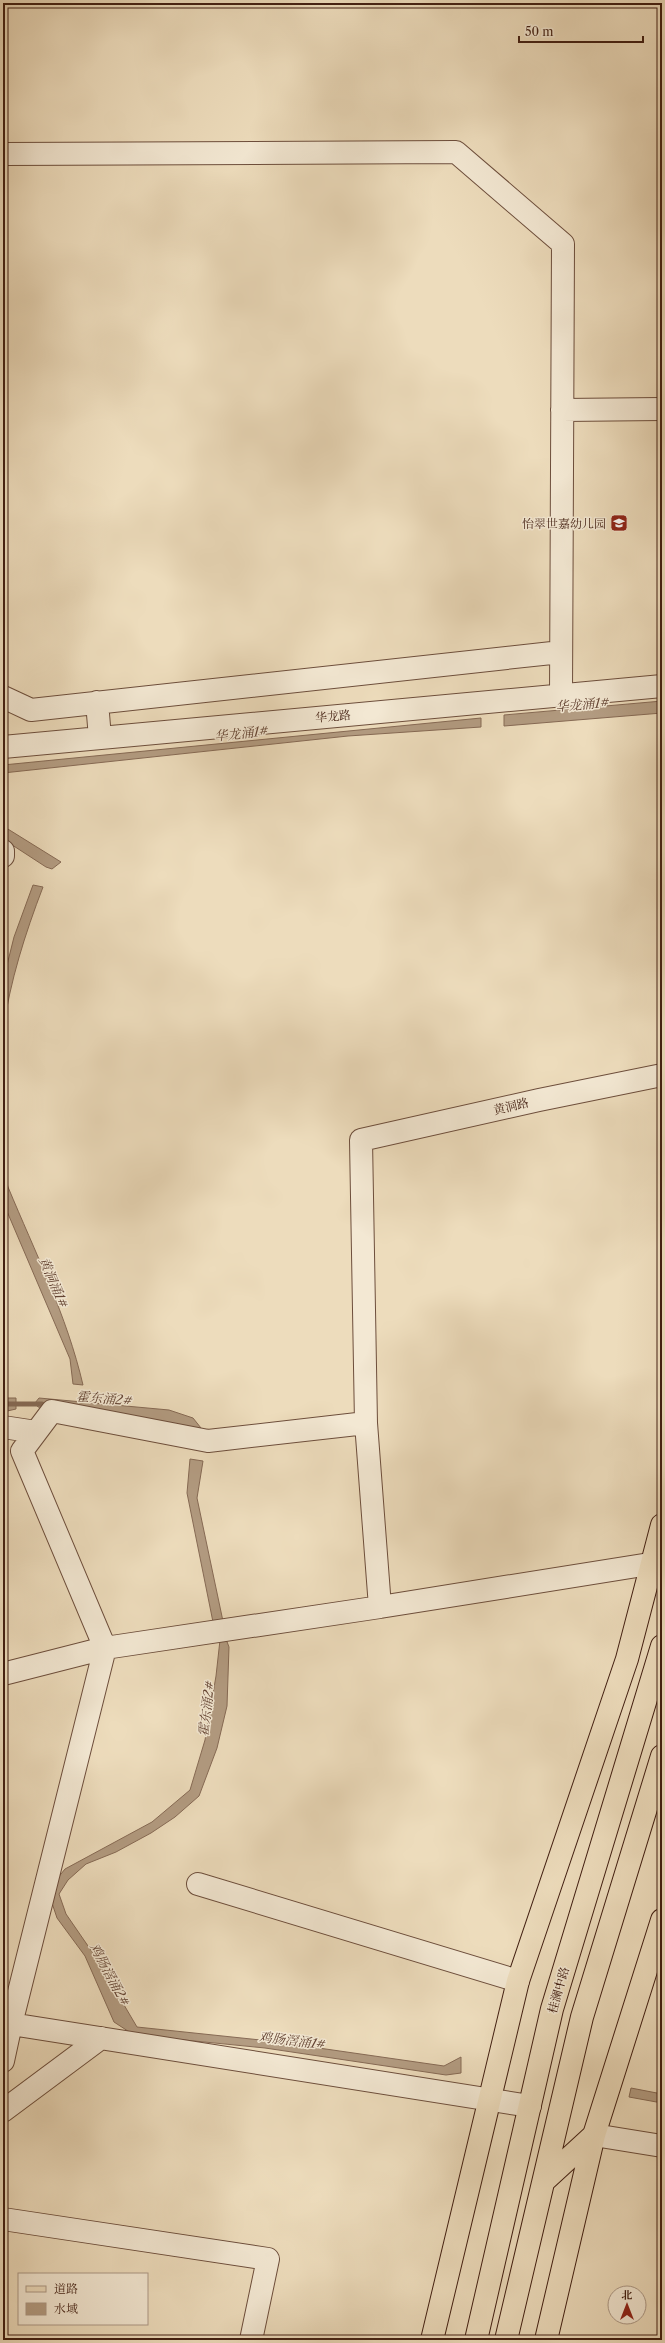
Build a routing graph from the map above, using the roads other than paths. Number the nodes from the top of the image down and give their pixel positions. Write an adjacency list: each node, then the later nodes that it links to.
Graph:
1 (3, 154): 3 (street)
2 (662, 409): 3 (street)
3 (562, 410): 4 (street)
4 (561, 652): 6 (street); 8 (street)
5 (662, 686): 6 (street, 华龙路)
6 (561, 695): 9 (street, 华龙路)
7 (3, 697): 8 (street)
8 (97, 702): 9 (street)
9 (100, 738): 10 (street, 华龙路)
10 (3, 747)
11 (3, 850): 12 (street)
12 (3, 856)
13 (662, 1074): 14 (street, 黄洞路)
14 (366, 1423): 16 (street); 19 (street)
15 (3, 1427): 16 (street)
16 (36, 1432): 21 (street)
17 (662, 1525): 18 (main road)
18 (657, 1563): 19 (street); 26 (main road)
19 (380, 1607): 21 (street)
20 (662, 1646): 31 (main road, 桂澜中路)
21 (105, 1648): 22 (street); 27 (street)
22 (3, 1674)
23 (662, 1756): 35 (main road)
24 (198, 1884): 26 (street)
25 (662, 1920): 33 (main road)
26 (518, 1981): 30 (main road)
27 (7, 2023): 28 (street); 29 (street)
28 (101, 2038): 30 (street); 32 (street)
29 (3, 2062)
30 (490, 2101): 31 (street); 38 (main road)
31 (530, 2106): 39 (main road, 桂澜中路)
32 (3, 2111)
33 (594, 2135): 34 (street); 35 (main road); 41 (main road)
34 (662, 2146)
35 (544, 2181): 40 (main road)
36 (3, 2219): 37 (street)
37 (251, 2340)
38 (432, 2340)
39 (476, 2340)
40 (506, 2340)
41 (546, 2340)

